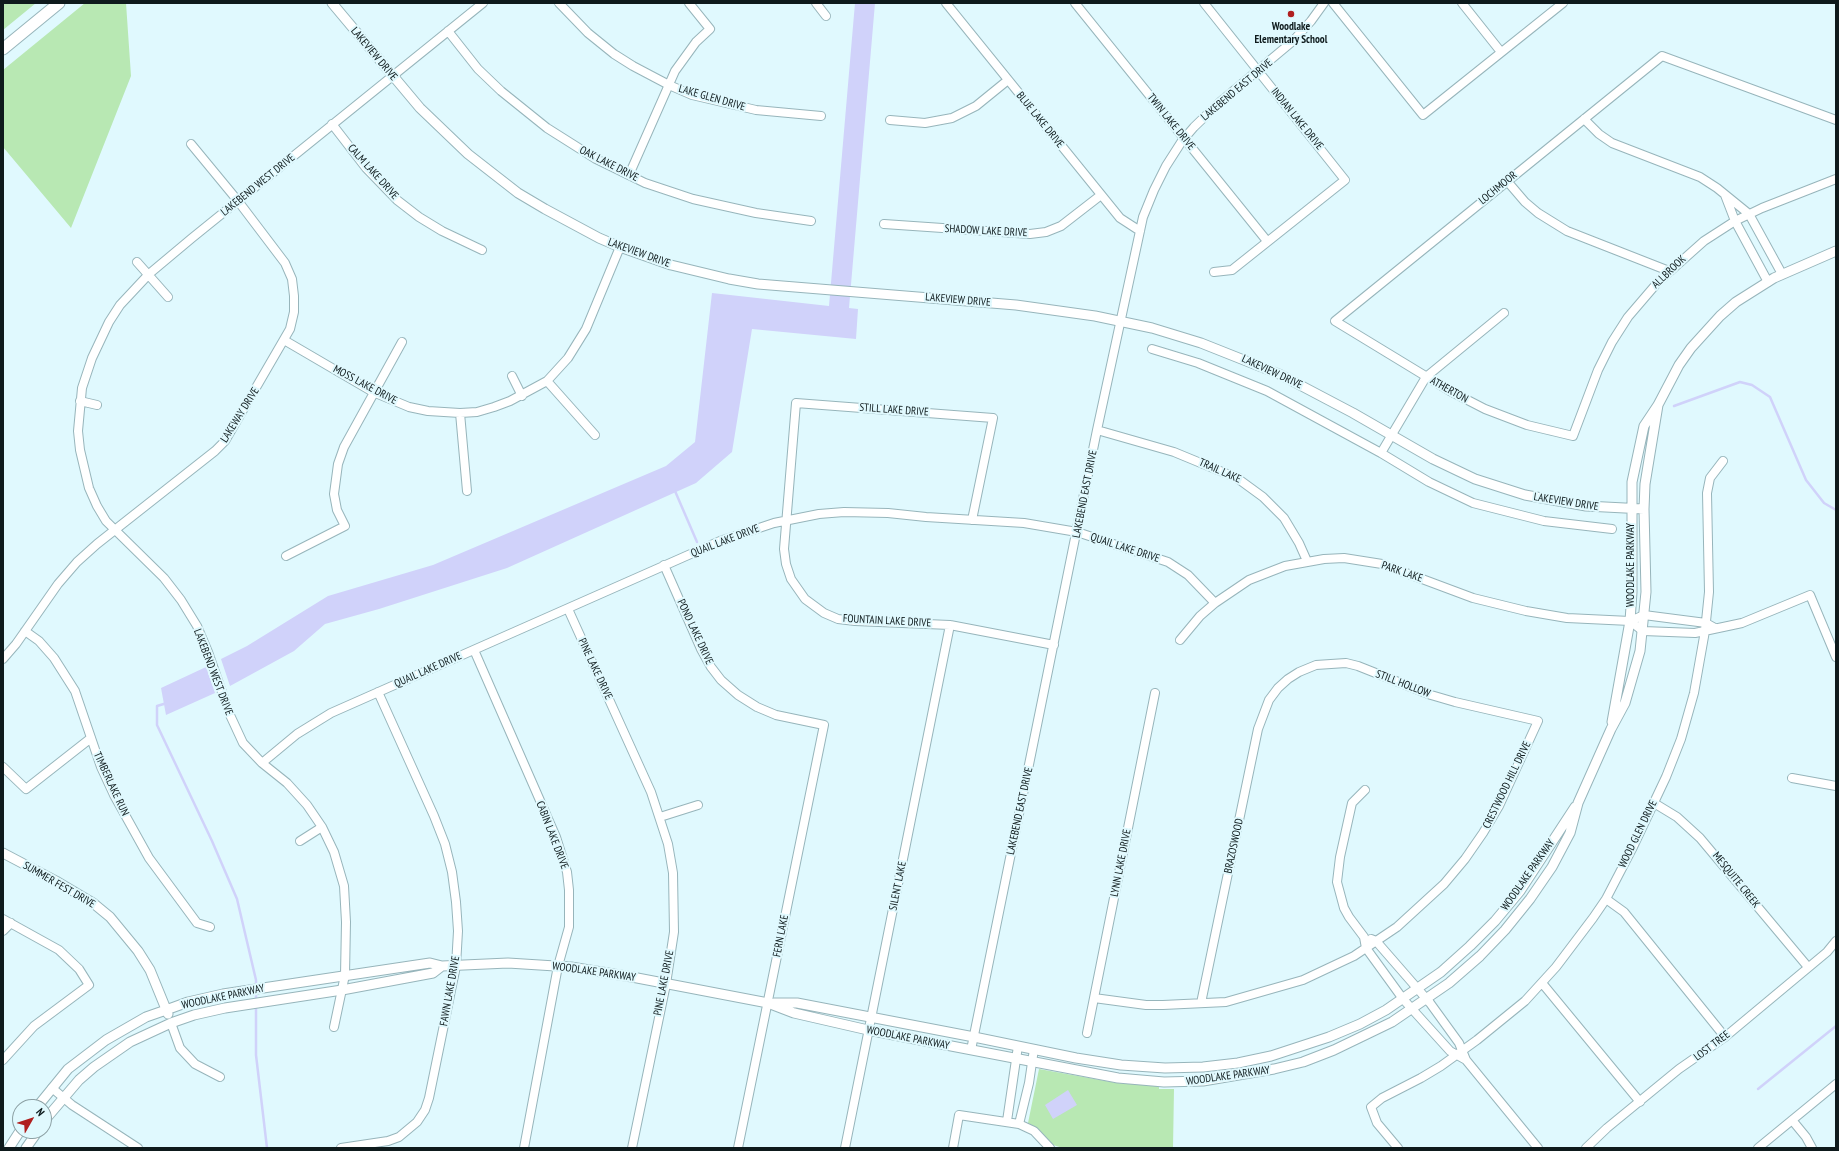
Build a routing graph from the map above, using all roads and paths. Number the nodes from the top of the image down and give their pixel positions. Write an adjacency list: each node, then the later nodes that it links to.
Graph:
1 (59, 3): 16 (main road)
2 (332, 3): 19 (street, LAKEVIEW DRIVE)
3 (482, 3): 15 (street, LAKEBEND WEST DRIVE)
4 (559, 3): 21 (street, LAKE GLEN DRIVE)
5 (689, 3): 21 (street)
6 (816, 3): 14 (street)
7 (946, 3): 20 (street, BLUE LAKE DRIVE)
8 (1075, 3): 27 (street, TWIN LAKE DRIVE)
9 (1204, 3): 18 (street, INDIAN LAKE DRIVE)
10 (1324, 3): 18 (street, LAKEBEND EAST DRIVE)
11 (1333, 3): 17 (street)
12 (1462, 3): 17 (street)
13 (1563, 3): 17 (street)
14 (826, 16)
15 (448, 31): 19 (street, LAKEBEND WEST DRIVE); 29 (street, OAK LAKE DRIVE)
16 (3, 48)
17 (1501, 52)
18 (1258, 71): 27 (street, LAKEBEND EAST DRIVE); 40 (street, INDIAN LAKE DRIVE)
19 (392, 76): 26 (street, LAKEBEND WEST DRIVE); 41 (street, LAKEVIEW DRIVE)
20 (1008, 80): 24 (street); 33 (street, BLUE LAKE DRIVE)
21 (669, 85): 22 (street, LAKE GLEN DRIVE); 29 (street)
22 (821, 116)
23 (1584, 119): 25 (street, LOCHMOOR); 31 (street, LOCHMOOR); 32 (street)
24 (890, 120)
25 (1836, 120)
26 (332, 124): 34 (street, LAKEBEND WEST DRIVE); 42 (street, CALM LAKE DRIVE)
27 (1184, 138): 39 (street, LAKEBEND EAST DRIVE); 40 (street, TWIN LAKE DRIVE)
28 (190, 144): 34 (street, LAKEWAY DRIVE)
29 (629, 175): 36 (street, OAK LAKE DRIVE)
30 (1836, 179): 35 (street, ALLBROOK)
31 (1507, 181): 45 (street); 53 (street, LOCHMOOR)
32 (1724, 194): 35 (street); 37 (street)
33 (1101, 195): 38 (street, SHADOW LAKE DRIVE); 39 (street, BLUE LAKE DRIVE)
34 (238, 201): 47 (street, LAKEBEND WEST DRIVE); 54 (street, LAKEWAY DRIVE)
35 (1749, 214): 37 (street, ALLBROOK); 48 (street)
36 (811, 221)
37 (1735, 221): 45 (street, ALLBROOK); 49 (street)
38 (884, 224)
39 (1140, 231): 52 (street, LAKEBEND EAST DRIVE)
40 (1267, 242): 46 (street)
41 (620, 247): 52 (street, LAKEVIEW DRIVE); 59 (street, MOSS LAKE DRIVE)
42 (482, 250)
43 (1836, 251): 48 (street, WOODLAKE PARKWAY)
44 (137, 262): 47 (street)
45 (1669, 271): 70 (street, ALLBROOK)
46 (1214, 272)
47 (149, 274): 50 (street); 62 (street, LAKEBEND WEST DRIVE)
48 (1782, 274): 49 (street, WOODLAKE PARKWAY)
49 (1768, 282): 65 (street, WOODLAKE PARKWAY)
50 (168, 297)
51 (1504, 313): 58 (street)
52 (1121, 321): 67 (street, LAKEBEND EAST DRIVE); 68 (street, LAKEVIEW DRIVE)
53 (1335, 321): 58 (street, ATHERTON)
54 (284, 340): 60 (street, MOSS LAKE DRIVE); 79 (street, LAKEWAY DRIVE)
55 (402, 342): 60 (street)
56 (1152, 349): 71 (street)
57 (512, 376): 61 (street)
58 (1426, 377): 68 (street); 70 (street, ATHERTON)
59 (547, 381): 61 (street, MOSS LAKE DRIVE); 69 (street)
60 (373, 392): 66 (street, MOSS LAKE DRIVE); 81 (street)
61 (522, 396): 66 (street, MOSS LAKE DRIVE)
62 (80, 401): 64 (street); 79 (street, LAKEBEND WEST DRIVE)
63 (796, 403): 76 (street, FOUNTAIN LAKE DRIVE); 77 (street, STILL LAKE DRIVE)
64 (97, 405)
65 (1658, 405): 74 (street, WOODLAKE PARKWAY); 75 (street, WOODLAKE PARKWAY)
66 (460, 413): 73 (street)
67 (1098, 430): 80 (street, LAKEBEND EAST DRIVE); 82 (street, TRAIL LAKE)
68 (1392, 435): 71 (street); 74 (street, LAKEVIEW DRIVE)
69 (595, 436)
70 (1573, 436)
71 (1382, 453): 78 (street)
72 (1723, 461): 90 (street, WOOD GLEN DRIVE)
73 (467, 491)
74 (1630, 509): 75 (street, LAKEVIEW DRIVE); 88 (street, WOODLAKE PARKWAY)
75 (1644, 509): 86 (street, WOODLAKE PARKWAY)
76 (786, 520): 77 (street, QUAIL LAKE DRIVE); 83 (street, QUAIL LAKE DRIVE); 89 (street, FOUNTAIN LAKE DRIVE)
77 (972, 520): 80 (street, QUAIL LAKE DRIVE)
78 (1612, 529)
79 (115, 531): 91 (street, LAKEWAY DRIVE); 106 (street, LAKEBEND WEST DRIVE)
80 (1077, 532): 84 (street, QUAIL LAKE DRIVE); 95 (street, LAKEBEND EAST DRIVE)
81 (286, 556)
82 (1307, 561): 84 (street, PARK LAKE); 88 (street, PARK LAKE)
83 (664, 565): 85 (street, QUAIL LAKE DRIVE); 103 (street, POND LAKE DRIVE)
84 (1215, 603): 94 (street, PARK LAKE)
85 (568, 609): 96 (street, QUAIL LAKE DRIVE); 114 (street, PINE LAKE DRIVE)
86 (1644, 616): 87 (street); 88 (street, PARK LAKE); 92 (street, WOODLAKE PARKWAY)
87 (1673, 619): 90 (street); 93 (street)
88 (1630, 621): 92 (street); 104 (street, WOODLAKE PARKWAY)
89 (950, 625): 95 (street, FOUNTAIN LAKE DRIVE); 145 (street, SILENT LAKE)
90 (1706, 627): 93 (street); 97 (street); 112 (street, WOOD GLEN DRIVE)
91 (25, 631): 98 (street, LAKEWAY DRIVE); 105 (street, TIMBERLAKE RUN)
92 (1643, 631): 93 (street); 104 (street, WOODLAKE PARKWAY)
93 (1672, 631)
94 (1180, 640)
95 (1054, 645): 152 (street, LAKEBEND EAST DRIVE)
96 (474, 650): 99 (street, QUAIL LAKE DRIVE); 129 (street, CABIN LAKE DRIVE)
97 (1836, 657)
98 (3, 659)
99 (378, 692): 106 (street, QUAIL LAKE DRIVE); 128 (street, FAWN LAKE DRIVE)
100 (1274, 692): 102 (street, STILL HOLLOW); 142 (street, BRAZOSWOOD)
101 (1155, 693): 138 (street, LYNN LAKE DRIVE)
102 (1538, 721): 124 (street, CRESTWOOD HILL DRIVE)
103 (824, 725): 141 (street, FERN LAKE)
104 (1611, 729): 111 (street, WOODLAKE PARKWAY)
105 (91, 738): 107 (street); 121 (street, TIMBERLAKE RUN)
106 (262, 763): 115 (street, LAKEBEND WEST DRIVE)
107 (3, 767)
108 (1792, 778): 109 (street)
109 (1836, 786)
110 (1365, 790): 123 (street)
111 (1578, 803): 136 (street, WOODLAKE PARKWAY); 140 (street, WOODLAKE PARKWAY)
112 (1654, 803): 118 (street, WOOD GLEN DRIVE); 131 (street, MESQUITE CREEK)
113 (698, 805): 114 (street)
114 (660, 817): 135 (street, PINE LAKE DRIVE)
115 (322, 827): 116 (street); 133 (street, LAKEBEND WEST DRIVE)
116 (300, 841)
117 (3, 853): 144 (street, SUMMER FEST DRIVE)
118 (1606, 899): 134 (street, WOOD GLEN DRIVE); 153 (street)
119 (3, 919): 120 (street)
120 (11, 923): 122 (street); 159 (street)
121 (210, 927)
122 (3, 931)
123 (1364, 937): 124 (street); 126 (street)
124 (1376, 941): 126 (street, CRESTWOOD HILL DRIVE); 130 (street)
125 (1836, 941): 131 (street, LOST TREE)
126 (1366, 948): 132 (street); 142 (street, CRESTWOOD HILL DRIVE)
127 (442, 966): 128 (street, WOODLAKE PARKWAY); 133 (street, WOODLAKE PARKWAY); 137 (street, WOODLAKE PARKWAY)
128 (456, 966): 129 (street, WOODLAKE PARKWAY); 178 (street, FAWN LAKE DRIVE)
129 (558, 966): 135 (street, WOODLAKE PARKWAY); 179 (street, CABIN LAKE DRIVE)
130 (1397, 966): 132 (street); 136 (street)
131 (1808, 967): 153 (street, LOST TREE)
132 (1386, 974): 139 (street)
133 (345, 975): 137 (street, LAKEBEND WEST DRIVE); 144 (street, WOODLAKE PARKWAY)
134 (1542, 983): 157 (street, WOOD GLEN DRIVE); 168 (street)
135 (666, 984): 141 (street, WOODLAKE PARKWAY); 180 (street, PINE LAKE DRIVE)
136 (1417, 989): 139 (street, WOODLAKE PARKWAY); 140 (street)
137 (342, 990): 147 (street, WOODLAKE PARKWAY); 148 (street)
138 (1094, 998): 142 (street, CRESTWOOD HILL DRIVE); 151 (street, LYNN LAKE DRIVE)
139 (1403, 999): 143 (street); 155 (street, WOODLAKE PARKWAY)
140 (1427, 999): 143 (street, WOODLAKE PARKWAY); 146 (street)
141 (768, 1003): 145 (street, WOODLAKE PARKWAY); 149 (street, WOODLAKE PARKWAY); 181 (street, FERN LAKE)
142 (1201, 1003)
143 (1413, 1009): 150 (street); 160 (street, WOODLAKE PARKWAY)
144 (166, 1010): 147 (street, SUMMER FEST DRIVE); 164 (street, WOODLAKE PARKWAY)
145 (871, 1016): 149 (street, SILENT LAKE); 152 (street, WOODLAKE PARKWAY)
146 (1443, 1022): 150 (street); 157 (street)
147 (171, 1023): 161 (street); 166 (street, WOODLAKE PARKWAY)
148 (334, 1027)
149 (868, 1030): 156 (street, WOODLAKE PARKWAY); 182 (street, SILENT LAKE)
150 (1432, 1031): 157 (street)
151 (1087, 1033)
152 (974, 1037): 154 (street, WOODLAKE PARKWAY); 156 (street, LAKEBEND EAST DRIVE)
153 (1725, 1037): 168 (street, LOST TREE)
154 (1018, 1046): 155 (street, WOODLAKE PARKWAY); 158 (street)
155 (1034, 1049): 160 (street)
156 (971, 1050): 158 (street, WOODLAKE PARKWAY)
157 (1460, 1052): 185 (street, WOOD GLEN DRIVE); 186 (street)
158 (1016, 1059): 160 (street, WOODLAKE PARKWAY); 163 (street)
159 (3, 1060)
160 (1032, 1062): 165 (street)
161 (220, 1077)
162 (1836, 1084): 170 (street)
163 (1012, 1086): 165 (street); 171 (street)
164 (52, 1088): 166 (street); 167 (street, WOODLAKE PARKWAY)
165 (1027, 1090): 172 (street)
166 (63, 1098): 169 (street, WOODLAKE PARKWAY); 177 (street)
167 (43, 1099)
168 (1640, 1102): 187 (street, LOST TREE)
169 (52, 1111)
170 (1792, 1120): 188 (street); 189 (street)
171 (1007, 1121): 172 (street); 183 (street)
172 (1020, 1124): 184 (street)
173 (15, 1139): 175 (street)
174 (32, 1139): 176 (street)
175 (9, 1148)
176 (26, 1148)
177 (138, 1148)
178 (341, 1148)
179 (524, 1148)
180 (632, 1148)
181 (738, 1148)
182 (845, 1148)
183 (952, 1148)
184 (1050, 1148)
185 (1398, 1148)
186 (1538, 1148)
187 (1586, 1148)
188 (1758, 1148)
189 (1812, 1148)

